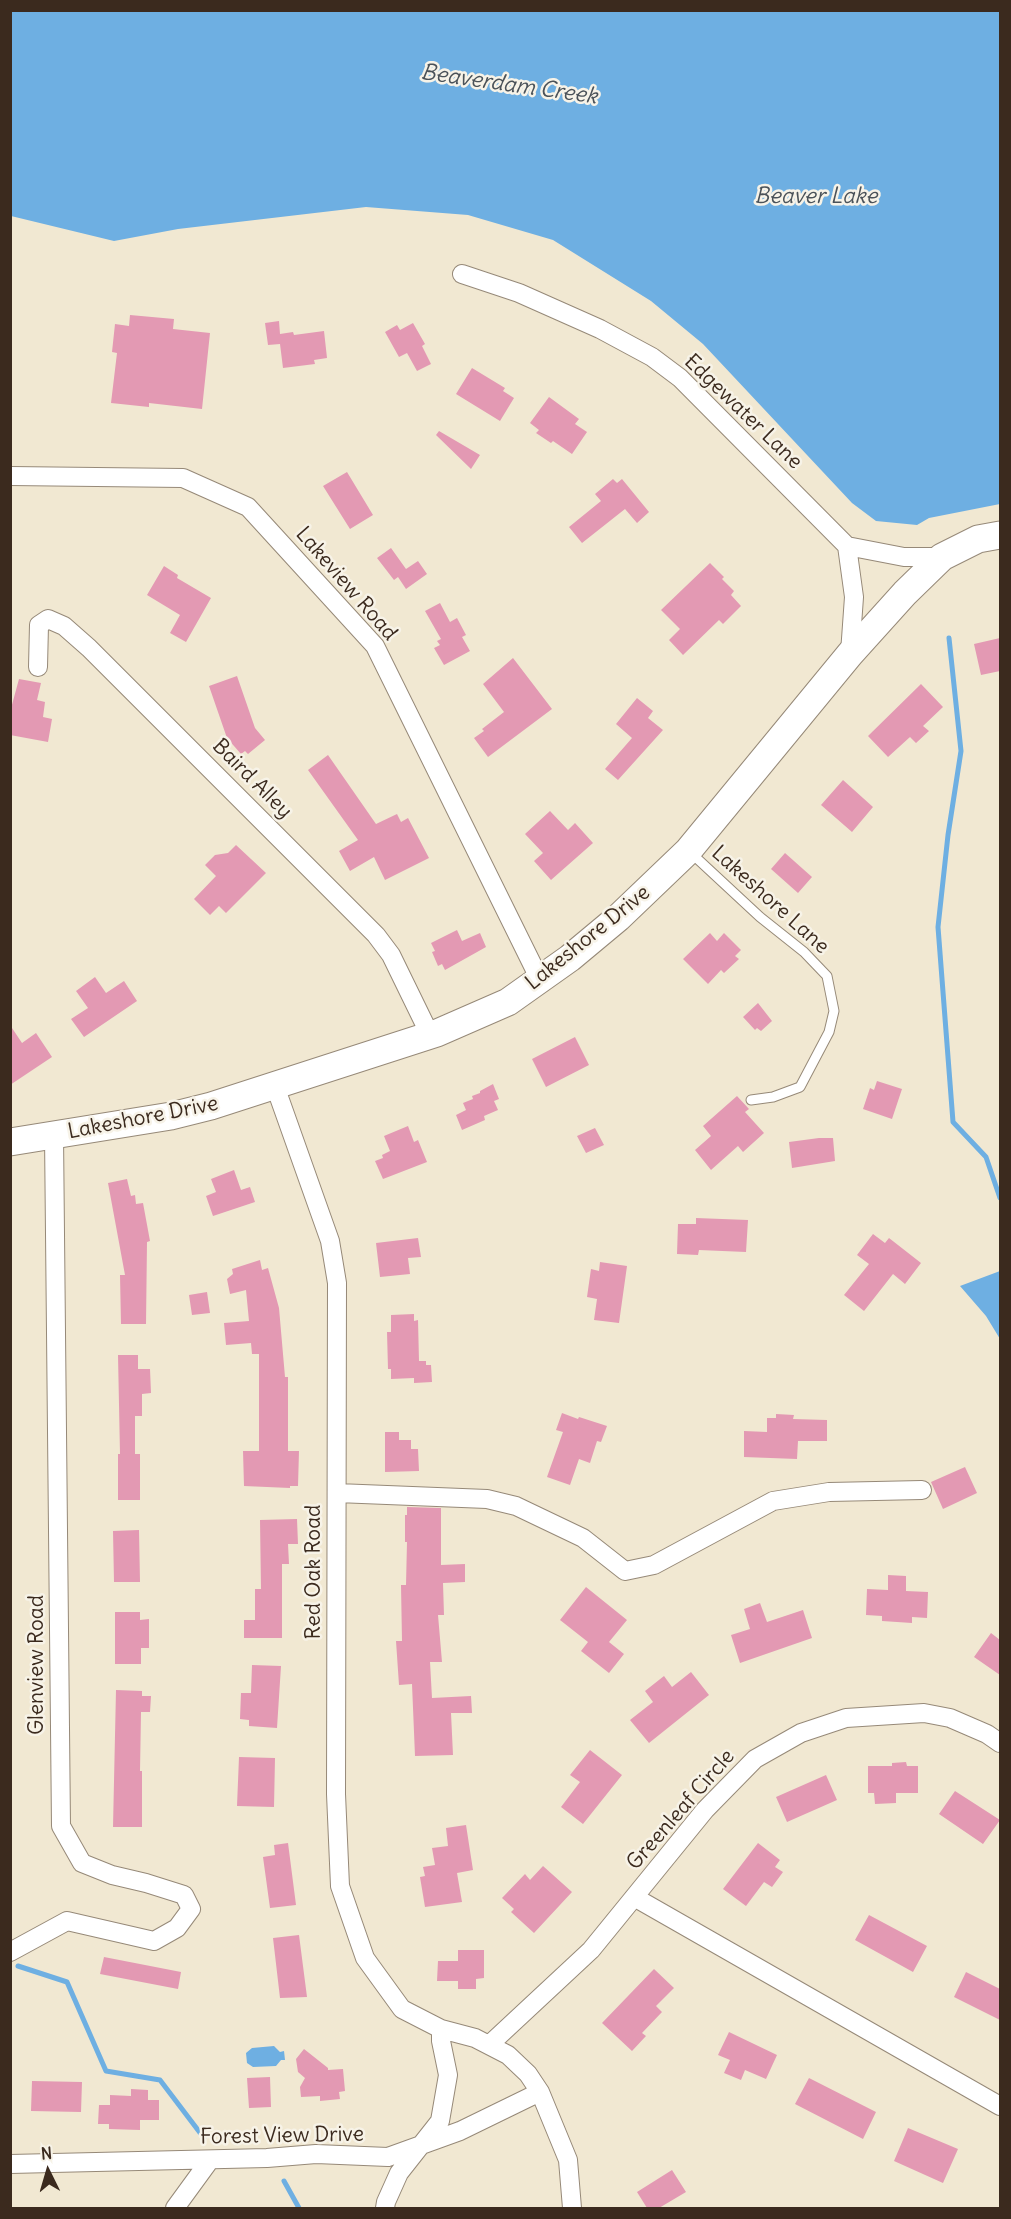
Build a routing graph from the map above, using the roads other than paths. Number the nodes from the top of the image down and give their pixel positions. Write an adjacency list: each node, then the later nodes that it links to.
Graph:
1 (462, 274): 4 (street, Edgewater Lane)
2 (10, 476): 9 (street, Lakeview Road)
3 (1000, 535): 5 (street, Lakeshore Drive)
4 (847, 546): 5 (street); 6 (street)
5 (942, 557): 6 (street, Lakeshore Drive)
6 (850, 654): 8 (street, Lakeshore Drive)
7 (38, 667): 10 (street, Baird Alley)
8 (688, 851): 9 (street, Lakeshore Drive); 12 (lane, Lakeshore Lane)
9 (540, 980): 10 (street, Lakeshore Drive)
10 (430, 1035): 11 (street, Lakeshore Drive)
11 (275, 1086): 13 (street, Lakeshore Drive); 16 (street, Red Oak Road)
12 (751, 1100)
13 (54, 1136): 14 (street, Lakeshore Drive); 19 (street, Glenview Road)
14 (10, 1142)
15 (922, 1490): 16 (street)
16 (337, 1493): 20 (street, Red Oak Road)
17 (1000, 1743): 18 (street, Greenleaf Circle)
18 (634, 1897): 21 (street, Greenleaf Circle); 23 (street, Greenleaf Circle)
19 (10, 1952)
20 (441, 2029): 21 (street, Red Oak Road); 24 (street)
21 (489, 2045): 22 (street, Red Oak Road)
22 (540, 2092): 24 (street, Forest View Drive); 29 (street, Red Oak Road)
23 (1000, 2106)
24 (419, 2147): 25 (street, Forest View Drive); 28 (street)
25 (210, 2160): 26 (street, Forest View Drive); 27 (street)
26 (10, 2164)
27 (175, 2208)
28 (385, 2208)
29 (572, 2208)

